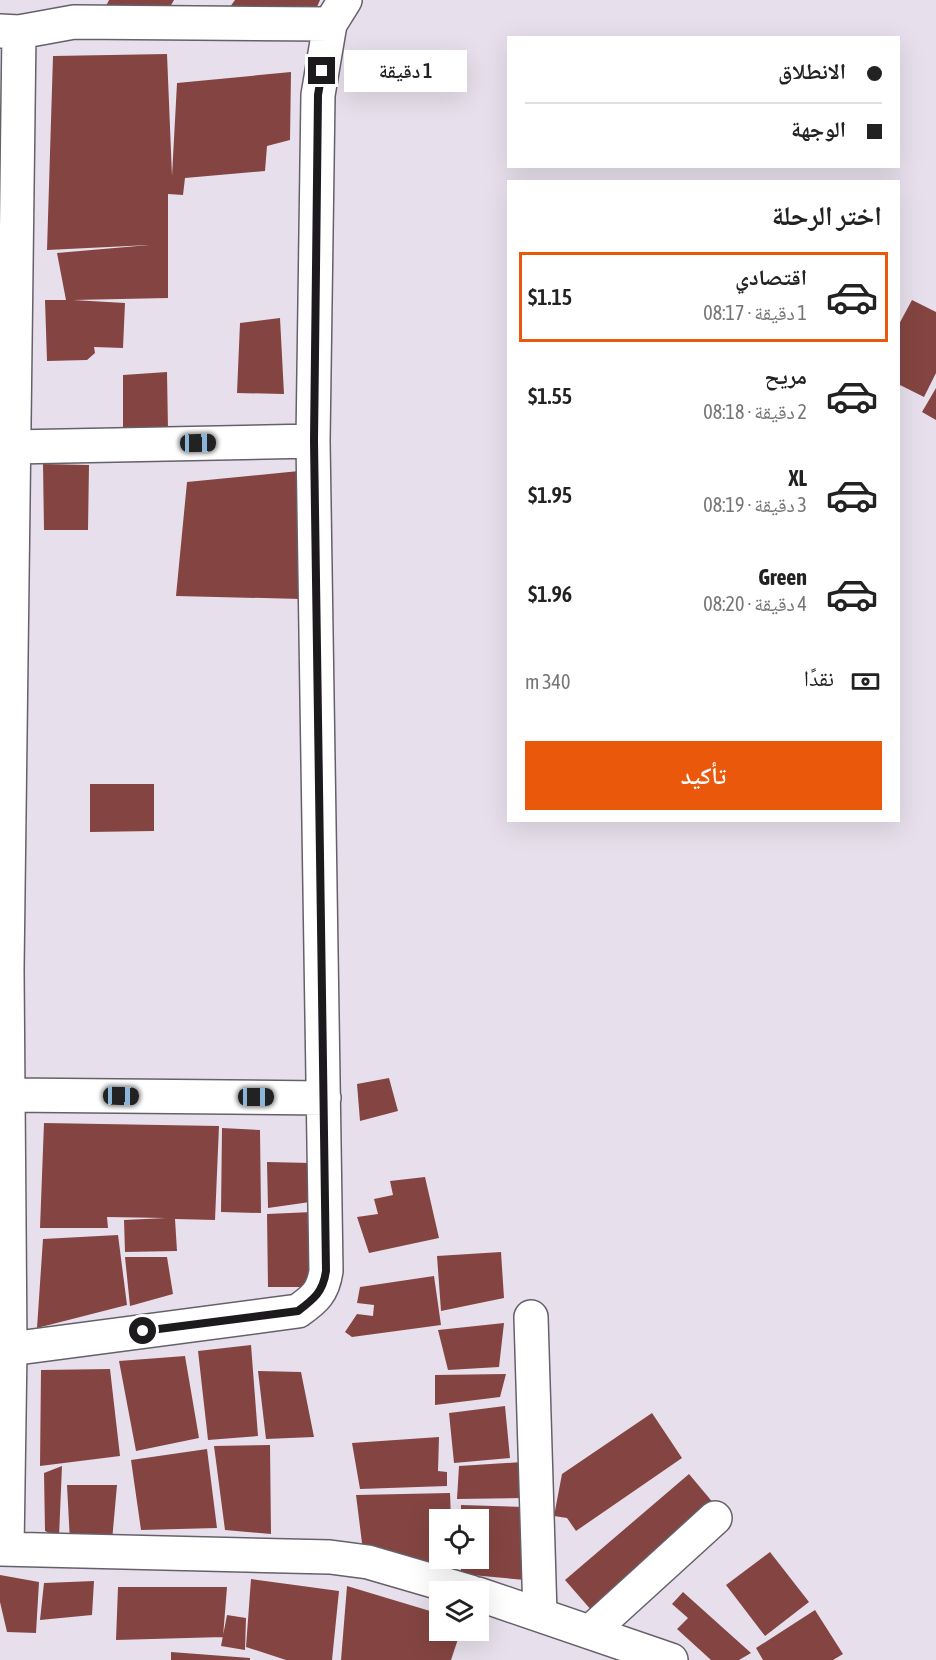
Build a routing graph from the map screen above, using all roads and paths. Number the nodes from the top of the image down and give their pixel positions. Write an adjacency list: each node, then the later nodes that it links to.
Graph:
1 (79, 11): 2 (street); 3 (street)
2 (338, 12): 5 (street)
3 (9, 32): 4 (street)
4 (9, 426): 5 (street); 6 (street)
5 (314, 441): 8 (street)
6 (4, 970): 7 (street)
7 (8, 1095): 8 (street); 10 (street)
8 (324, 1098): 10 (street)
9 (531, 1317): 15 (street)
10 (10, 1349): 12 (street)
11 (715, 1518): 16 (street)
12 (4, 1549): 13 (street)
13 (433, 1581)
14 (489, 1598): 15 (street)
15 (540, 1614): 16 (street)
16 (591, 1631): 17 (street)
17 (671, 1660)

